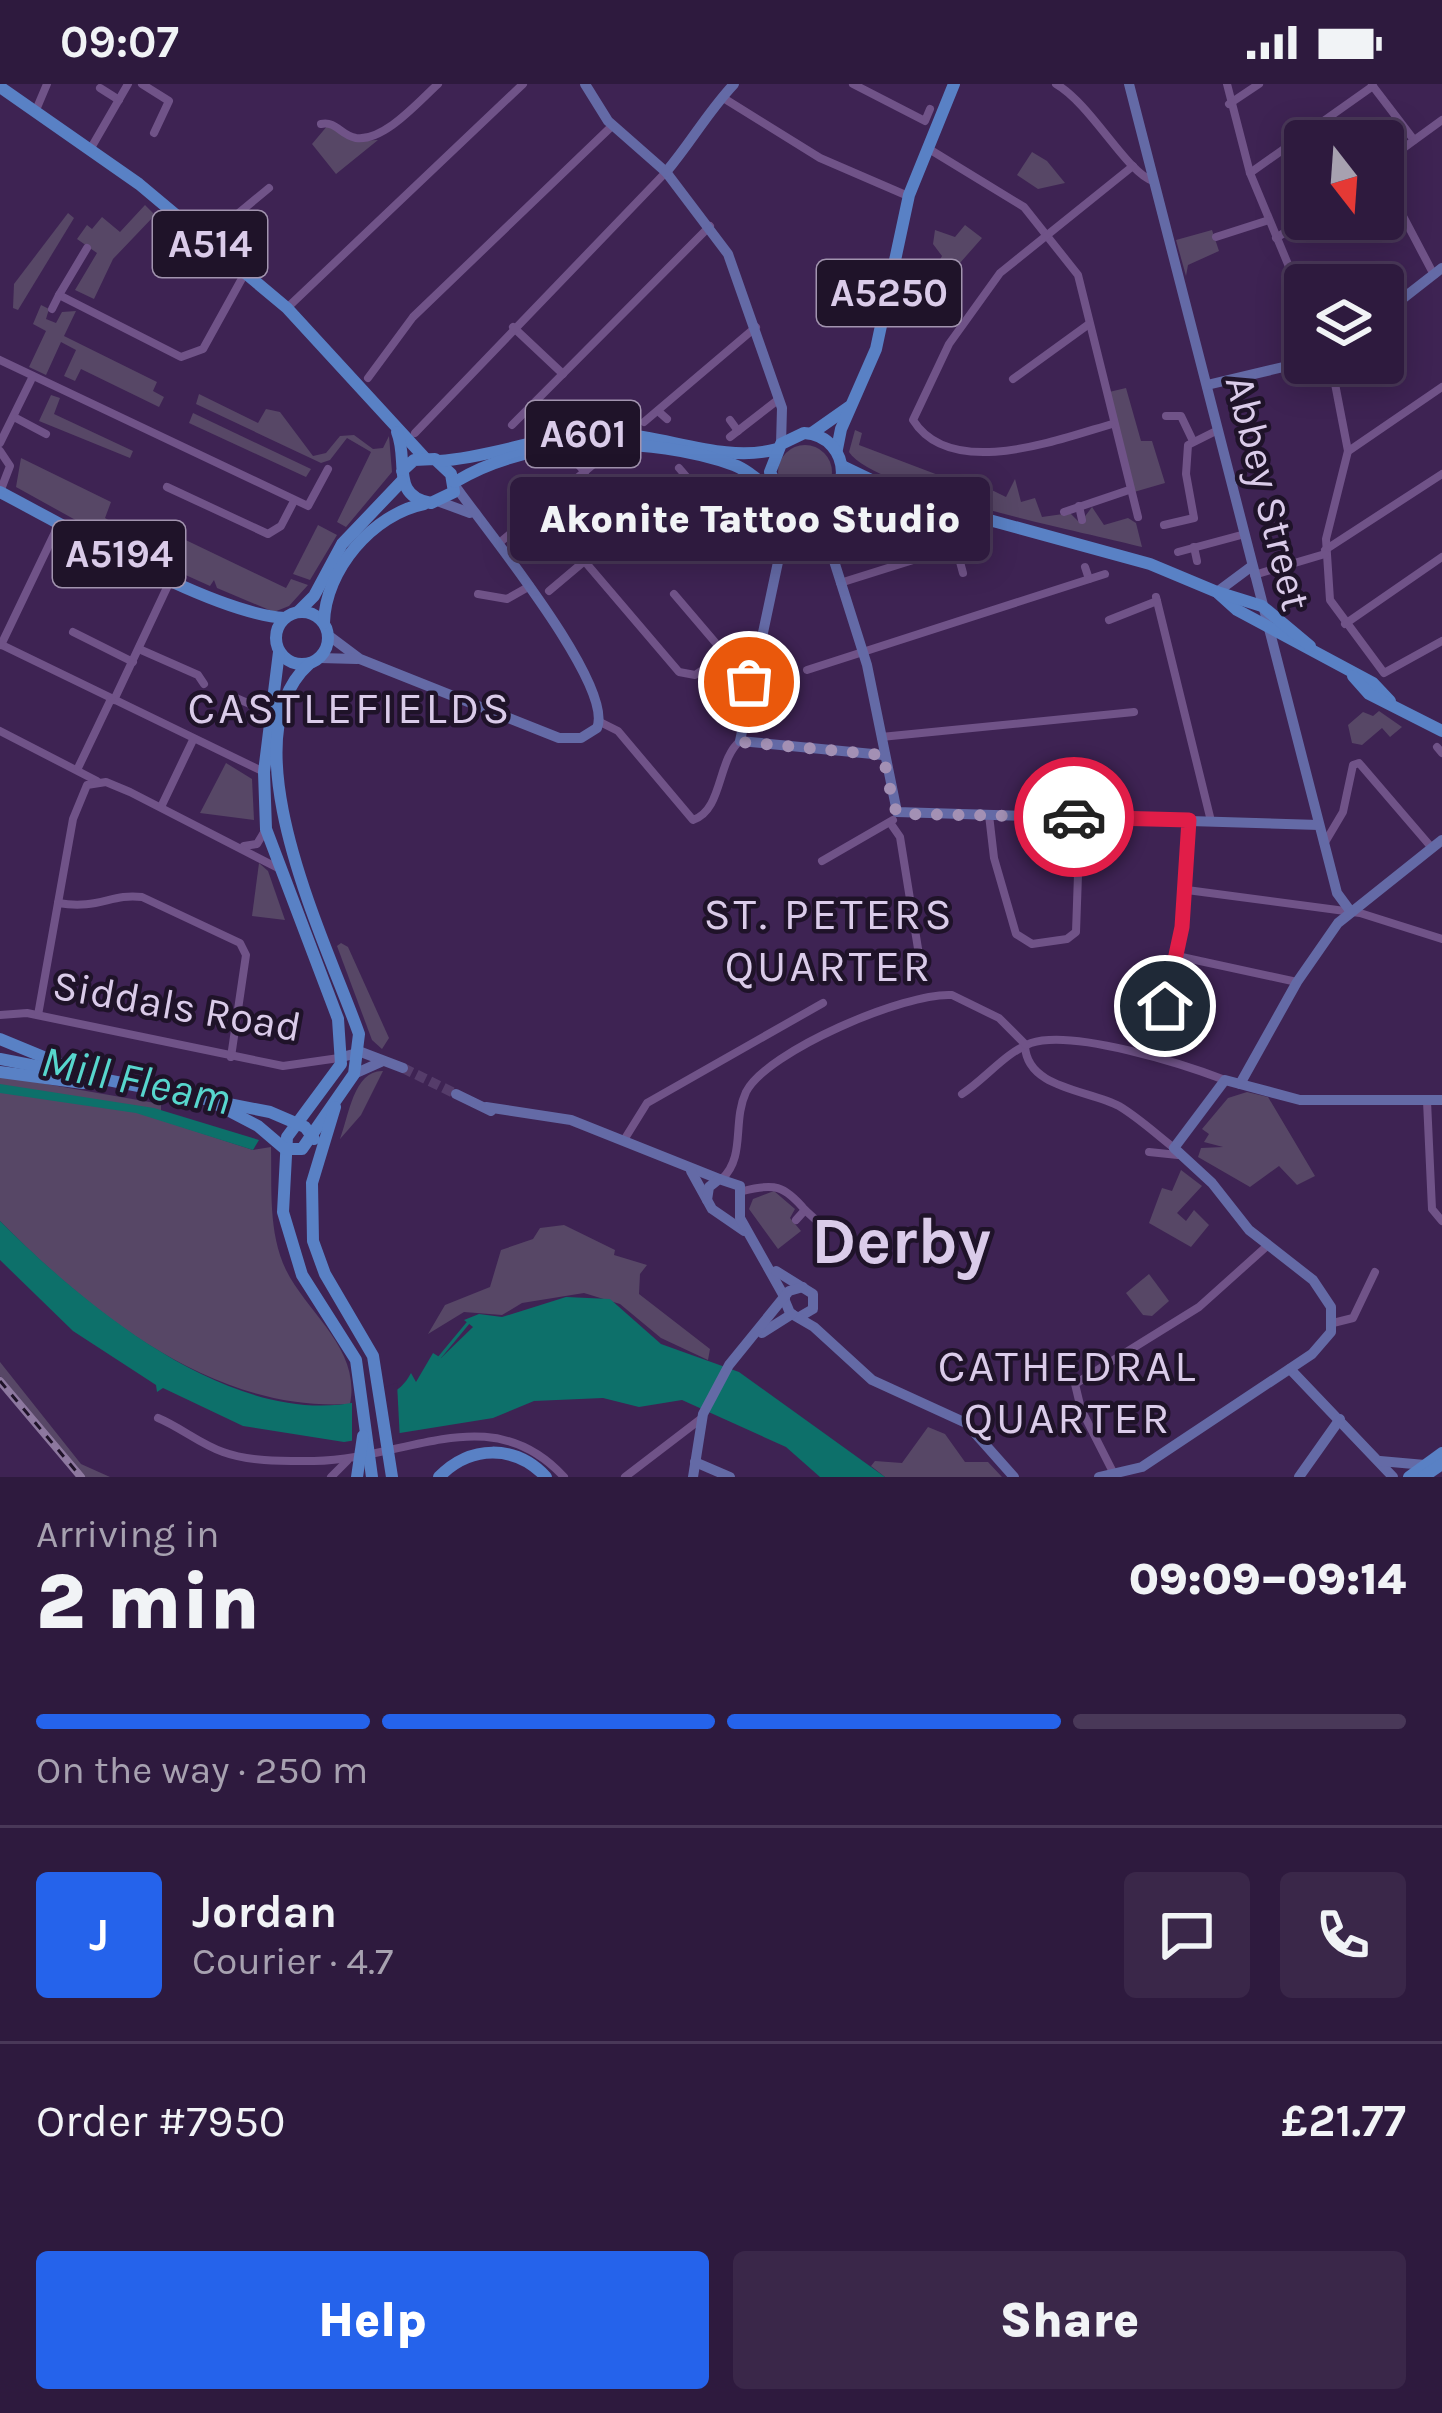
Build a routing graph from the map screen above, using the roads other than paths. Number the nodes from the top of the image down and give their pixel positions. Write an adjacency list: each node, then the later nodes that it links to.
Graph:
1 (47, 84): 20 (street)
2 (128, 84): 18 (street)
3 (142, 84): 25 (street)
4 (439, 84): 23 (street)
5 (523, 84): 50 (street)
6 (585, 84): 24 (street)
7 (734, 84): 17 (street)
8 (853, 84): 21 (street)
9 (954, 84): 29 (main road, A5250)
10 (1129, 84): 33 (street, Abbey Street)
11 (1227, 84): 19 (street)
12 (1259, 84): 19 (street)
13 (1059, 85): 30 (street)
14 (1372, 85): 26 (street); 31 (street)
15 (0, 87): 20 (main road, A514)
16 (100, 88): 18 (street)
17 (725, 99): 32 (street); 35 (street)
18 (120, 100): 28 (street)
19 (1229, 104): 31 (street)
20 (37, 110): 28 (main road, A514)
21 (930, 110)
22 (1442, 120): 26 (street)
23 (321, 124)
24 (612, 126): 32 (street); 59 (street)
25 (154, 133)
26 (1414, 140): 27 (street)
27 (1404, 147)
28 (92, 148): 43 (main road, A514)
29 (928, 148): 35 (main road, A5250); 39 (street)
30 (1133, 166): 33 (street); 39 (street)
31 (1250, 173): 37 (street)
32 (661, 177): 38 (street); 53 (street)
33 (1154, 181): 62 (street, Abbey Street)
34 (269, 188): 43 (street)
35 (909, 195): 65 (main road, A5250)
36 (1404, 214): 46 (street)
37 (1269, 220): 41 (street); 42 (street)
38 (711, 226): 54 (street); 57 (street)
39 (1046, 233): 52 (street); 72 (street)
40 (1284, 233): 42 (street)
41 (1216, 237)
42 (1276, 238): 45 (street)
43 (206, 240): 47 (main road, A514)
44 (87, 248): 48 (street)
45 (1287, 264)
46 (1438, 272): 49 (street)
47 (245, 273): 48 (street); 50 (main road, A514)
48 (59, 295): 51 (street)
49 (1404, 298)
50 (287, 308): 74 (main road, A514)
51 (52, 309)
52 (1089, 324): 60 (street); 72 (street)
53 (513, 327): 57 (street); 76 (street)
54 (756, 327): 64 (street); 66 (street)
55 (0, 360): 58 (street)
56 (1284, 367): 62 (street)
57 (563, 374): 73 (street)
58 (33, 376): 68 (street); 101 (street)
59 (368, 378)
60 (1013, 380)
61 (1335, 384): 83 (street)
62 (1207, 385): 75 (street, Abbey Street)
63 (1442, 386): 83 (street)
64 (781, 404): 70 (street); 78 (street); 80 (street)
65 (850, 406): 78 (main road, A5250); 82 (main road, A5250)
66 (658, 410): 69 (street); 71 (street)
67 (1166, 416): 79 (street)
68 (14, 417): 77 (street); 81 (street)
69 (667, 419)
70 (730, 421)
71 (644, 422)
72 (1112, 424): 95 (street)
73 (512, 425)
74 (396, 429): 84 (main road, A514); 92 (main road)
75 (1218, 430): 79 (street); 112 (street, Abbey Street)
76 (415, 433)
77 (46, 434)
78 (808, 434): 80 (main road, A601); 82 (main road)
79 (1192, 440): 111 (street)
80 (779, 446): 86 (main road, A601); 99 (main road)
81 (0, 447): 96 (street)
82 (837, 449): 88 (main road)
83 (1348, 451): 118 (street)
84 (424, 457): 86 (main road, A601); 92 (main road)
85 (601, 458): 90 (street)
86 (439, 461): 93 (main road)
87 (576, 462): 90 (street)
88 (844, 467): 97 (main road); 100 (main road)
89 (328, 469): 101 (street)
90 (585, 472): 105 (street)
91 (1442, 474): 118 (street)
92 (402, 476): 102 (main road); 136 (main road)
93 (456, 484): 99 (main road, A601); 102 (main road, A601); 107 (street)
94 (167, 487): 101 (street)
95 (1129, 490): 104 (street); 108 (street)
96 (0, 492): 110 (main road, A5194)
97 (836, 492): 100 (main road); 103 (main road)
98 (702, 495): 120 (street)
99 (782, 497): 103 (main road, A601)
100 (909, 498): 131 (main road)
101 (294, 501)
102 (434, 503): 107 (street); 140 (main road, A601)
103 (806, 506): 128 (street); 153 (street)
104 (1079, 506): 106 (street); 109 (street)
105 (541, 509): 114 (street); 120 (street)
106 (1064, 512)
107 (472, 514): 114 (street)
108 (1138, 517)
109 (1082, 520)
110 (60, 523): 126 (main road, A5194); 142 (street)
111 (1164, 525)
112 (1245, 534): 116 (street); 123 (street, Abbey Street)
113 (976, 540): 115 (street)
114 (497, 544): 129 (street)
115 (956, 547): 124 (street); 128 (street)
116 (1194, 547): 117 (street); 121 (street)
117 (1178, 552)
118 (1325, 552): 123 (street); 138 (street)
119 (1442, 557): 138 (street)
120 (585, 559): 130 (street); 147 (street)
121 (1197, 560)
122 (1085, 567): 127 (street)
123 (1253, 570): 131 (street); 134 (street, Abbey Street)
124 (964, 573)
125 (1105, 574): 127 (street)
126 (171, 578): 135 (main road, A5194); 146 (street)
127 (1089, 579): 148 (street)
128 (840, 584): 148 (street)
129 (530, 586): 132 (street); 159 (street)
130 (548, 591)
131 (1216, 592): 134 (main road); 139 (main road)
132 (478, 594)
133 (674, 595): 147 (street)
134 (1262, 606): 139 (street, Abbey Street); 145 (main road)
135 (241, 609): 136 (main road, A5194); 143 (main road)
136 (291, 615): 140 (main road); 143 (main road)
137 (1109, 620): 174 (street)
138 (1345, 624): 144 (street)
139 (1267, 625): 145 (main road); 175 (street, Abbey Street)
140 (326, 629): 149 (street); 150 (main road, A601)
141 (74, 632): 151 (street)
142 (0, 644): 156 (street)
143 (277, 644): 150 (main road); 157 (main road)
144 (1441, 644)
145 (1311, 647): 161 (main road)
146 (139, 649): 151 (street); 154 (street)
147 (725, 656): 153 (street)
148 (864, 656): 152 (street); 162 (street)
149 (360, 659): 150 (street); 159 (street)
150 (315, 661): 195 (main road, A601)
151 (133, 662): 156 (street)
152 (807, 670)
153 (749, 682): 164 (street)
154 (204, 684)
155 (236, 698): 157 (street)
156 (112, 699): 163 (street); 166 (street)
157 (271, 712): 167 (main road)
158 (1134, 712): 162 (street)
159 (600, 722): 164 (street)
160 (0, 731): 166 (street)
161 (1442, 731)
162 (880, 738): 165 (street)
163 (194, 740): 167 (street); 169 (street)
164 (740, 740): 165 (street)
165 (883, 755): 172 (street)
166 (78, 768): 168 (street)
167 (264, 772): 176 (main road)
168 (97, 781): 169 (street); 183 (street)
169 (161, 807): 179 (street)
170 (989, 815): 171 (street); 171 (street); 172 (street)
171 (1081, 817): 173 (street)
172 (894, 818): 180 (street); 187 (street)
173 (1189, 820): 174 (street); 182 (street)
174 (1210, 821): 175 (street)
175 (1319, 825): 177 (street, Abbey Street)
176 (266, 830): 179 (street); 181 (main road)
177 (1324, 844): 178 (street); 184 (street, Abbey Street)
178 (1437, 844): 184 (street)
179 (242, 846): 181 (street)
180 (822, 861)
181 (278, 868): 197 (main road)
182 (1187, 890): 184 (street); 186 (street)
183 (58, 903): 191 (street); 196 (street)
184 (1351, 912): 185 (street); 188 (street)
185 (1442, 939)
186 (1177, 956): 188 (street); 192 (street)
187 (920, 962)
188 (1297, 982): 203 (street)
189 (823, 1004): 214 (street)
190 (0, 1015): 191 (street, Siddals Road)
191 (38, 1015): 196 (street, Siddals Road)
192 (1158, 1038)
193 (0, 1040): 202 (main road)
194 (1026, 1045): 201 (street); 205 (street); 217 (street); 220 (street)
195 (360, 1055): 197 (street, Siddals Road); 200 (main road); 200 (street)
196 (231, 1057): 197 (street, Siddals Road)
197 (343, 1057): 210 (main road)
198 (0, 1059): 202 (main road)
199 (0, 1072): 202 (main road)
200 (354, 1074): 206 (main road)
201 (1225, 1080): 203 (street); 217 (street)
202 (115, 1084): 209 (main road)
203 (1240, 1084): 208 (street)
204 (455, 1094): 214 (street)
205 (962, 1094)
206 (337, 1100): 213 (main road); 218 (main road)
207 (1442, 1100): 208 (street)
208 (1427, 1101): 228 (street)
209 (216, 1104): 211 (main road); 215 (main road)
210 (309, 1104): 211 (main road); 212 (main road)
211 (279, 1115): 212 (main road)
212 (296, 1122): 213 (main road); 215 (main road)
213 (312, 1136): 215 (main road); 218 (main road)
214 (625, 1140): 219 (street)
215 (279, 1145): 242 (main road)
216 (1149, 1152): 217 (street)
217 (1177, 1152): 230 (street)
218 (319, 1153): 255 (main road)
219 (691, 1171): 220 (street); 222 (street)
220 (721, 1179): 221 (street); 222 (street)
221 (743, 1191): 223 (street); 224 (street)
222 (707, 1200): 225 (street)
223 (739, 1209): 225 (street); 229 (street)
224 (805, 1210): 226 (street); 227 (street)
225 (723, 1215): 229 (street)
226 (796, 1220)
227 (816, 1220)
228 (1439, 1220)
229 (746, 1233): 231 (street)
230 (1267, 1246): 236 (street); 252 (street)
231 (773, 1269): 233 (street); 234 (street)
232 (1375, 1272): 236 (street)
233 (803, 1287): 234 (street); 235 (street)
234 (785, 1300): 235 (street); 237 (street)
235 (796, 1315): 237 (street); 262 (street)
236 (1333, 1323): 238 (street)
237 (749, 1341): 239 (street)
238 (1290, 1369): 241 (street); 249 (street)
239 (702, 1416): 247 (street); 259 (street)
240 (158, 1418): 246 (street)
241 (1340, 1419): 245 (street); 264 (street)
242 (365, 1423): 253 (main road); 254 (main road)
243 (1442, 1453): 248 (main road)
244 (352, 1459): 246 (street); 251 (street); 258 (street)
245 (1376, 1460): 248 (street); 265 (street); 266 (street)
246 (312, 1461): 251 (street)
247 (695, 1462): 260 (street); 261 (street)
248 (1424, 1471): 250 (main road); 267 (main road)
249 (1138, 1472): 252 (street)
250 (1440, 1472)
251 (332, 1475)
252 (1115, 1476): 263 (street)
253 (357, 1477)
254 (372, 1477)
255 (392, 1477)
256 (439, 1477): 257 (main road)
257 (546, 1477)
258 (564, 1477)
259 (626, 1477)
260 (693, 1477)
261 (730, 1477)
262 (1014, 1477)
263 (1099, 1477)
264 (1299, 1477)
265 (1376, 1477)
266 (1393, 1477)
267 (1409, 1477)

